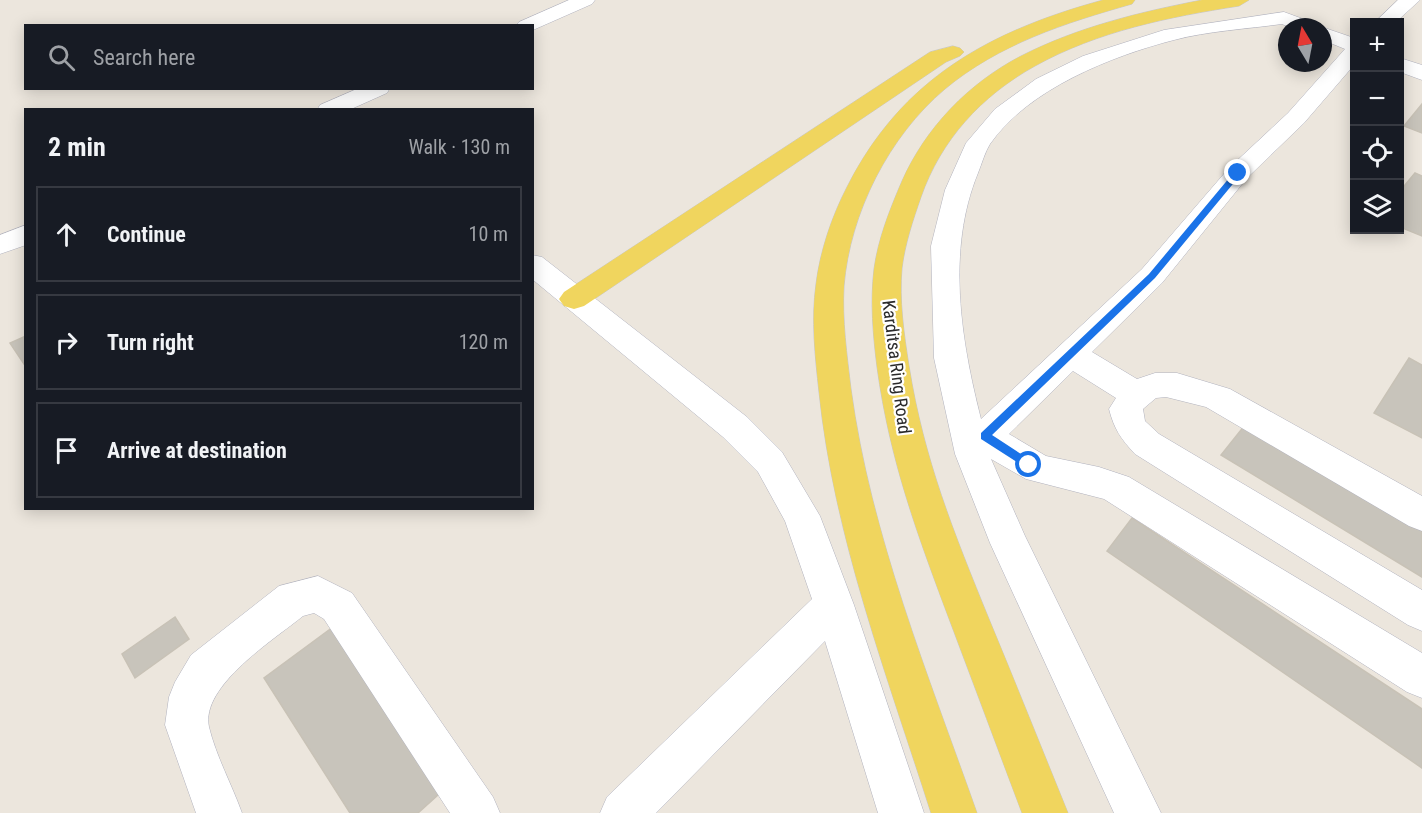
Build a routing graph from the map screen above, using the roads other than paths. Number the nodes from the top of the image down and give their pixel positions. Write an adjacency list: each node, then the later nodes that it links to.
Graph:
1 (585, 0): 7 (street)
2 (1125, 0): 8 (main road)
3 (1239, 0): 33 (main road, Karditsa Ring Road)
4 (1410, 0): 5 (street)
5 (1390, 18)
6 (1278, 19): 23 (street)
7 (531, 24)
8 (1032, 29): 20 (main road); 32 (main road)
9 (1332, 36): 10 (street)
10 (1350, 43)
11 (1350, 57): 21 (street)
12 (1404, 66): 13 (street)
13 (1422, 74)
14 (377, 90): 15 (street)
15 (362, 104): 16 (street)
16 (339, 108)
17 (24, 235): 18 (street)
18 (0, 245)
19 (534, 266): 20 (street)
20 (574, 299): 25 (street)
21 (1070, 354): 22 (street); 23 (street)
22 (1136, 394): 24 (street); 26 (street)
23 (978, 445): 27 (street); 34 (street)
24 (1422, 515)
25 (834, 605): 30 (street); 31 (street)
26 (1422, 612)
27 (1422, 677)
28 (219, 813): 29 (street)
29 (477, 813)
30 (623, 813)
31 (901, 813)
32 (954, 813)
33 (1045, 813)
34 (1138, 813)

